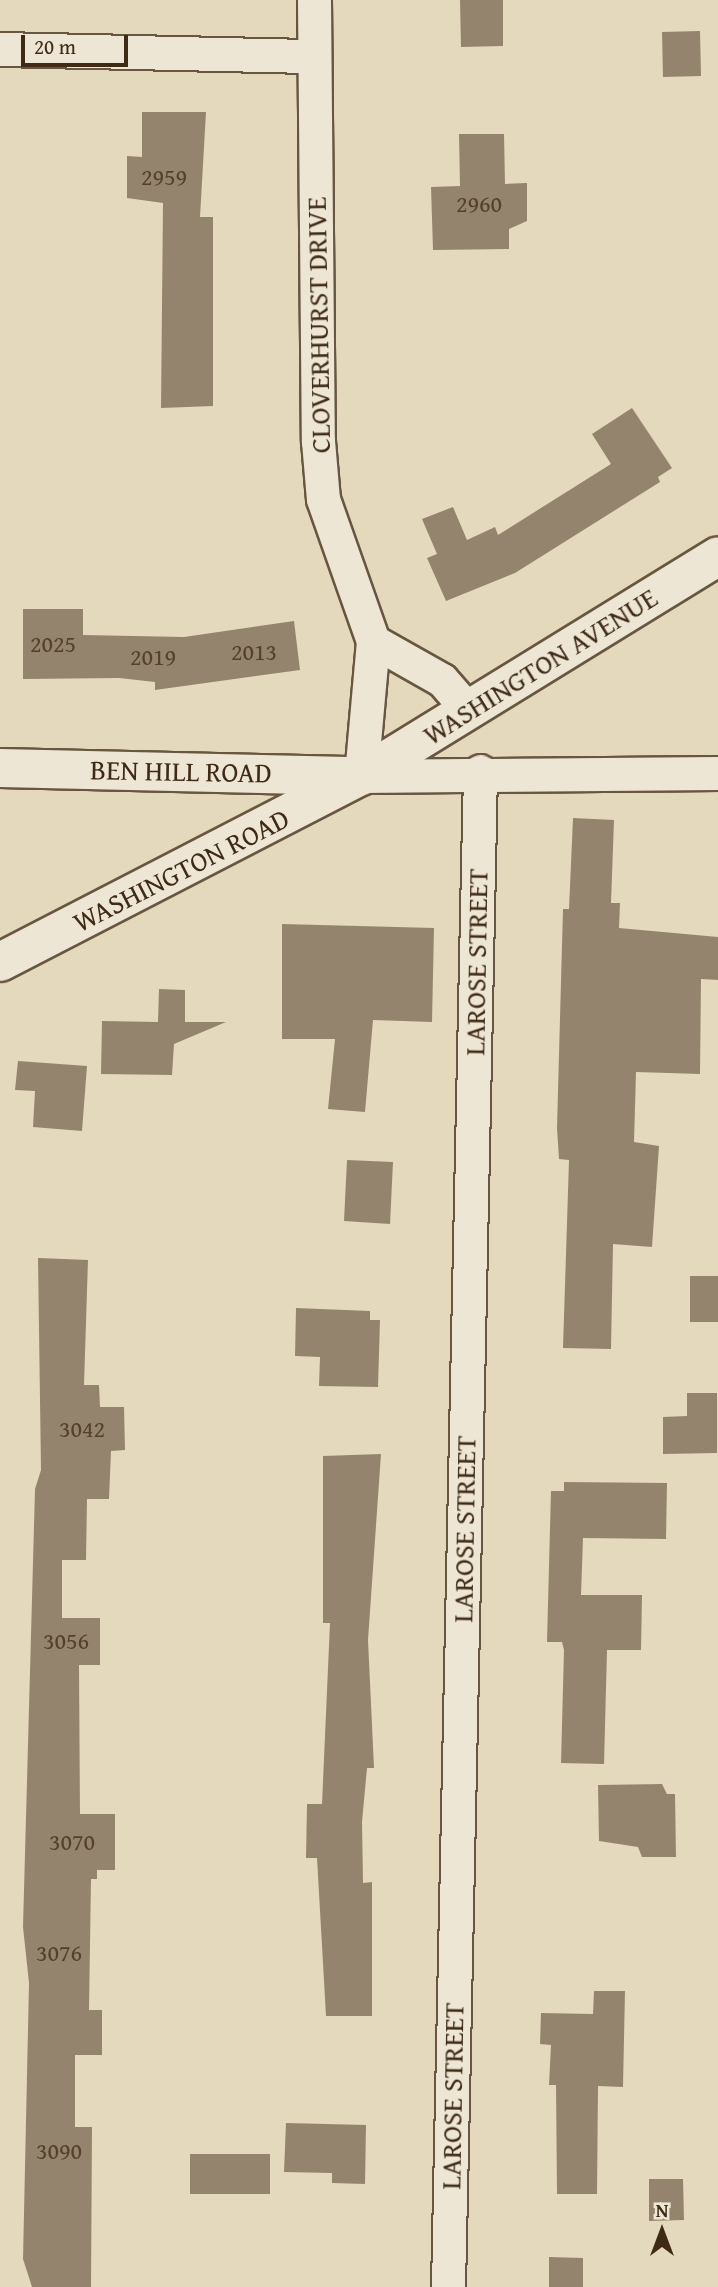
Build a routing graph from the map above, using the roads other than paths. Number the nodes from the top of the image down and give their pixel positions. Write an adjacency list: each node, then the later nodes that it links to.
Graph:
1 (314, 0): 3 (street, CLOVERHURST DRIVE)
2 (0, 49): 3 (street)
3 (314, 56): 5 (street, CLOVERHURST DRIVE)
4 (718, 556): 6 (street, WASHINGTON AVENUE)
5 (373, 641): 6 (street); 10 (street, CLOVERHURST DRIVE)
6 (470, 711): 10 (street, WASHINGTON AVENUE)
7 (0, 768): 10 (street, BEN HILL ROAD)
8 (480, 771): 9 (street); 10 (street); 12 (street, LAROSE STREET)
9 (718, 773)
10 (361, 776): 11 (street, WASHINGTON ROAD)
11 (0, 962)
12 (448, 2287)

